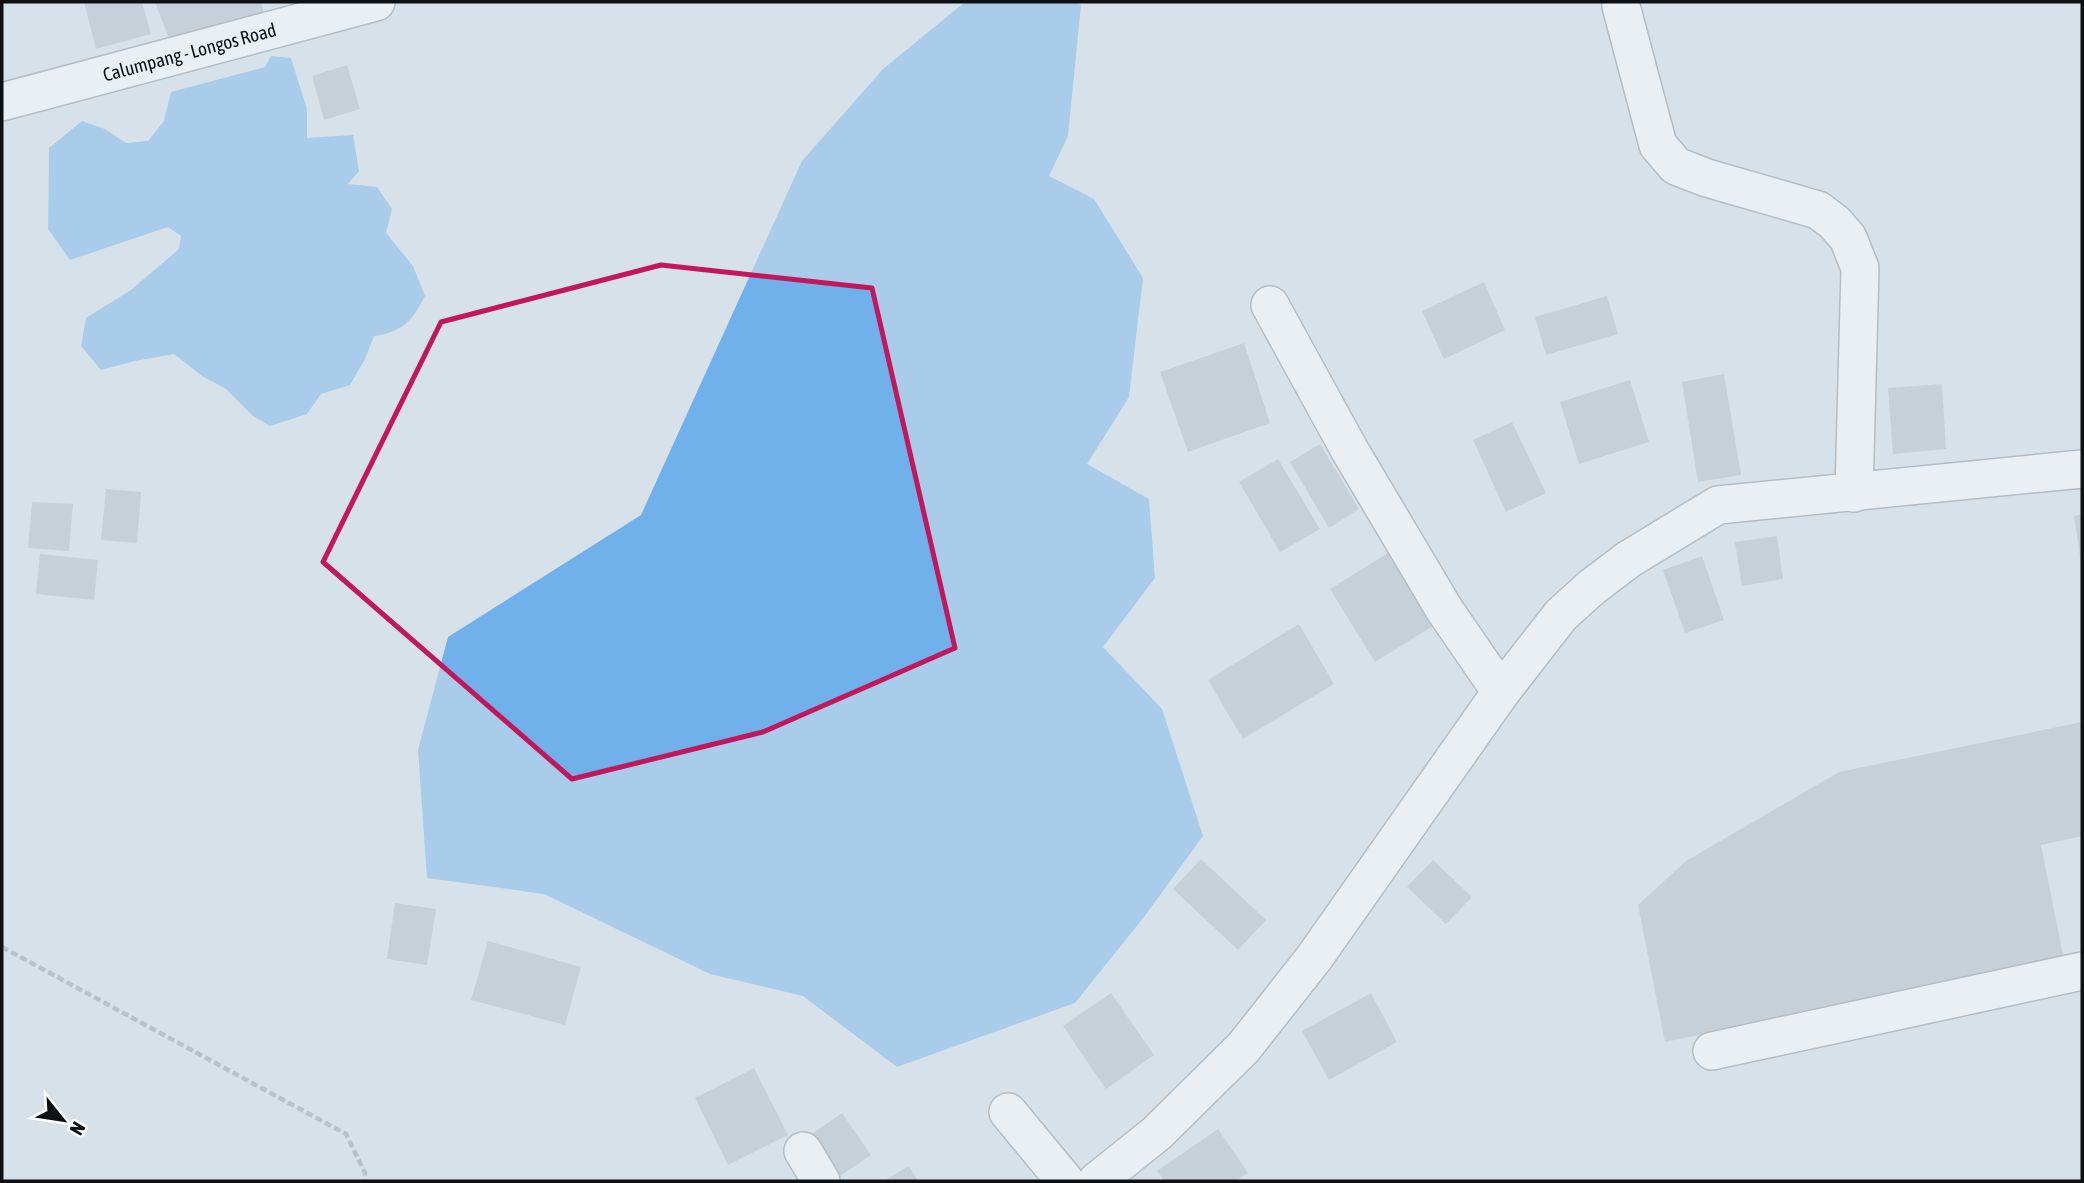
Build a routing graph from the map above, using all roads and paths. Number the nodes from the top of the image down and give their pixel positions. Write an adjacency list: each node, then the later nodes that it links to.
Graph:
1 (376, 2): 3 (street, Calumpang - Longos Road)
2 (1620, 6): 6 (street)
3 (2, 102)
4 (1270, 305): 7 (street)
5 (2082, 469): 6 (street)
6 (1854, 493): 7 (street)
7 (1501, 692): 14 (street)
8 (2, 947): 12 (path)
9 (2082, 971): 10 (street)
10 (1712, 1051)
11 (1009, 1112): 13 (street)
12 (365, 1181)
13 (1065, 1181)
14 (1097, 1181)

